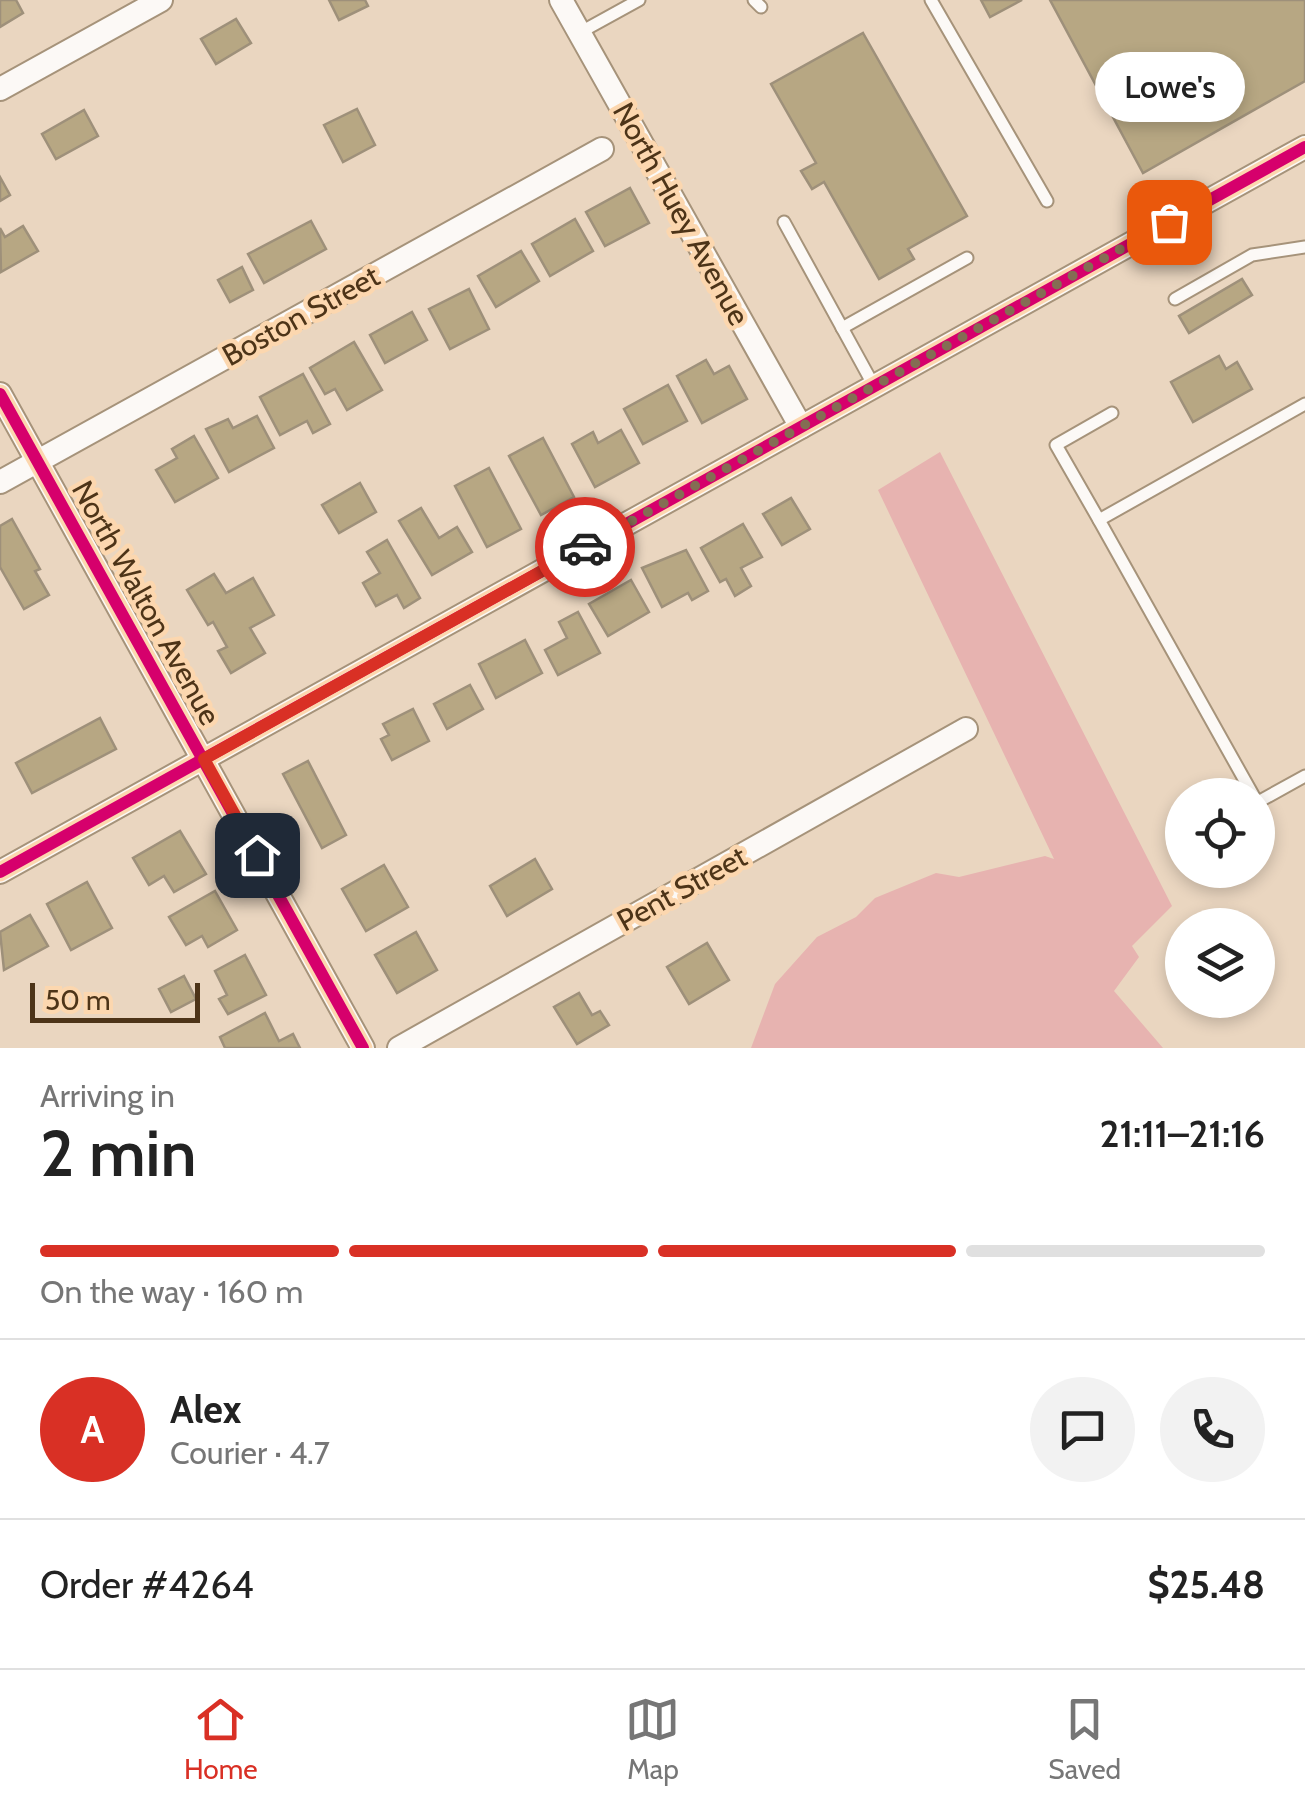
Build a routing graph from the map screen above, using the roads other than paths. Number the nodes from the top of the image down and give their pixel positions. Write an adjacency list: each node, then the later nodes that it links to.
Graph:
1 (161, 0): 6 (street)
2 (561, 0): 5 (street, North Huey Avenue)
3 (638, 0): 5 (lane)
4 (931, 0): 9 (lane)
5 (579, 32): 19 (street, North Huey Avenue)
6 (0, 88)
7 (602, 149): 20 (street, Boston Street)
8 (1303, 152): 15 (street)
9 (1048, 200)
10 (784, 222): 14 (lane)
11 (1305, 247): 13 (lane)
12 (968, 258): 14 (lane)
13 (1176, 298)
14 (842, 328): 15 (lane)
15 (874, 386): 19 (street)
16 (0, 394): 20 (street, North Walton Avenue)
17 (1305, 404): 22 (lane)
18 (1112, 413): 22 (lane)
19 (801, 427): 24 (street)
20 (38, 461): 21 (street, Boston Street); 24 (street, North Walton Avenue)
21 (0, 482)
22 (1098, 520): 26 (lane)
23 (966, 730): 30 (street, Pent Street)
24 (204, 759): 28 (street); 29 (street, North Walton Avenue)
25 (1305, 776): 27 (lane)
26 (1243, 778)
27 (1275, 793)
28 (0, 872)
29 (363, 1048)
30 (399, 1048)

